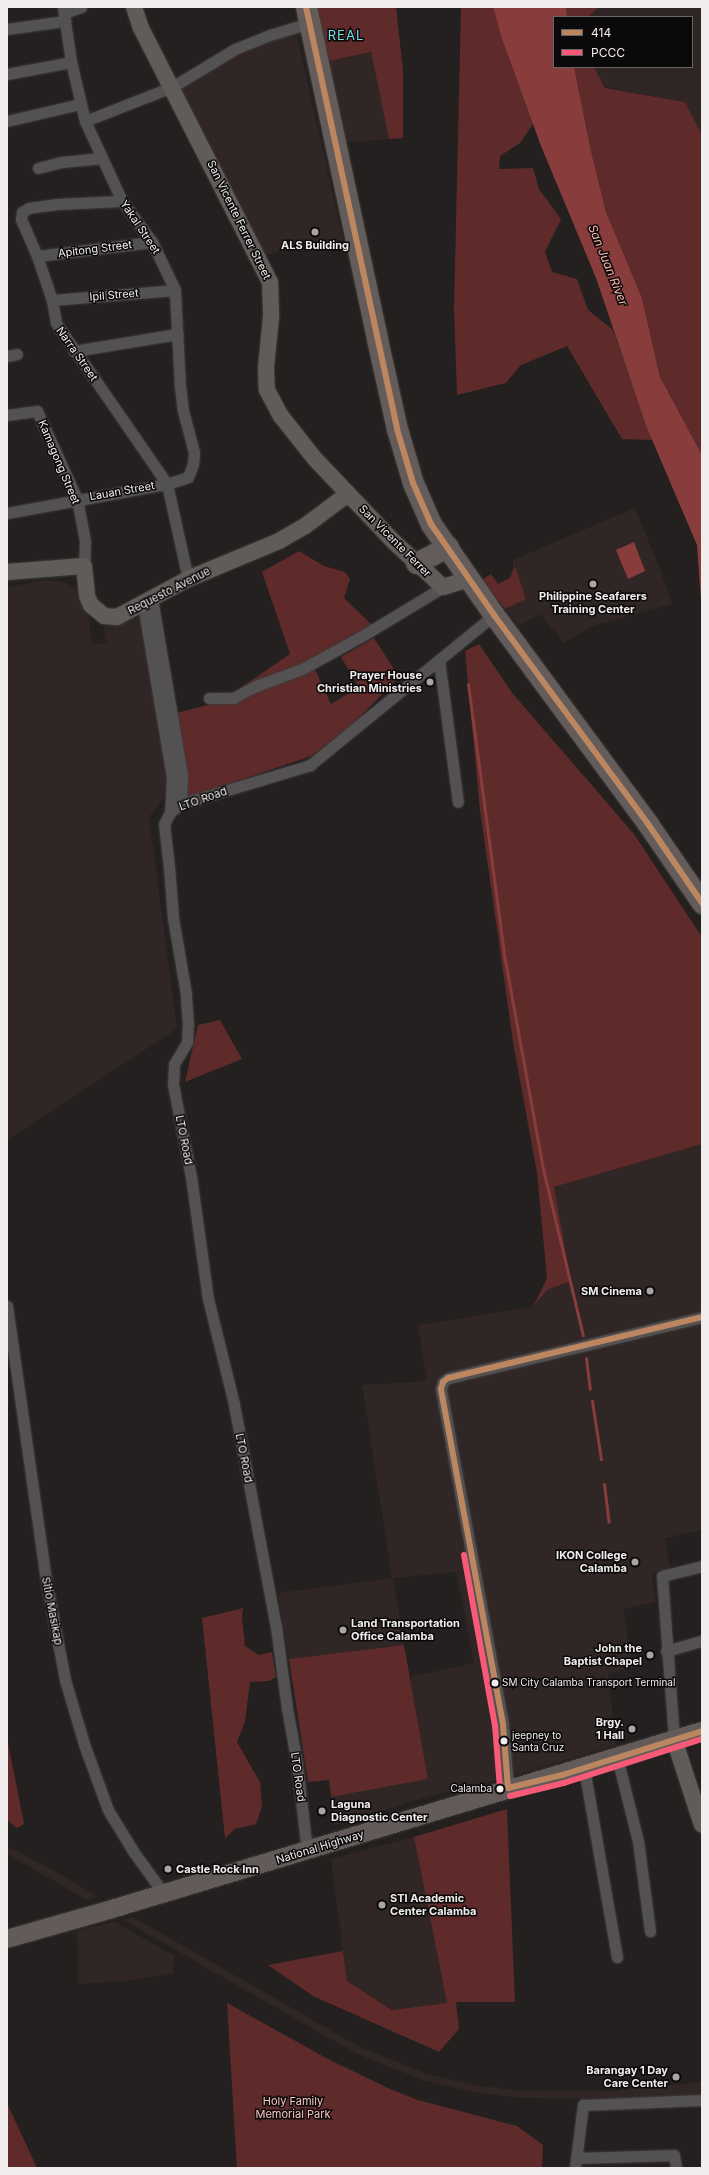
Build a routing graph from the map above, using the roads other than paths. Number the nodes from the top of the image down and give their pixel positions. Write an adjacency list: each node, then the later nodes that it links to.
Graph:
1 (81, 7): 3 (street)
2 (134, 7): 8 (street, San Vicente Ferrer Street)
3 (64, 14): 5 (street); 6 (street, Yakal Street)
4 (308, 15): 8 (street); 26 (highway)
5 (7, 29)
6 (71, 62): 7 (street); 9 (street, Yakal Street)
7 (7, 74)
8 (172, 88): 11 (street); 23 (street, San Vicente Ferrer Street)
9 (80, 104): 10 (street); 11 (street, Yakal Street)
10 (7, 121)
11 (85, 121): 12 (street, Yakal Street)
12 (102, 158): 13 (street); 14 (street, Yakal Street)
13 (38, 168)
14 (122, 201): 15 (street, Yakal Street); 16 (street, Narra Street)
15 (152, 242): 16 (street, Apitong Street); 17 (street, Yakal Street)
16 (37, 256): 18 (street, Narra Street)
17 (175, 290): 18 (street, Ipil Street); 19 (street, Yakal Street)
18 (52, 300): 20 (street, Narra Street)
19 (178, 334): 20 (street); 22 (street, Yakal Street)
20 (74, 351): 22 (street, Narra Street)
21 (7, 415): 24 (street, Kamagong Street)
22 (167, 484): 24 (street, Lauan Street); 30 (street, Narra Street)
23 (348, 494): 27 (street, San Vicente Ferrer); 30 (street, Requesto Avenue)
24 (77, 499): 25 (street, Lauan Street); 28 (street, Kamagong Street)
25 (7, 513)
26 (448, 547): 27 (highway); 31 (highway)
27 (416, 563): 32 (street, San Vicente Ferrer)
28 (84, 566): 29 (street); 33 (street, Requesto Avenue)
29 (7, 572)
30 (188, 579): 33 (street, Requesto Avenue)
31 (470, 579): 32 (street); 34 (highway)
32 (443, 587): 36 (street)
33 (147, 601): 38 (street); 39 (street)
34 (494, 615): 35 (street, LTO Road); 40 (highway)
35 (439, 660): 37 (street); 38 (street, LTO Road)
36 (209, 698)
37 (458, 802)
38 (180, 804): 39 (street, LTO Road)
39 (170, 813): 52 (street, LTO Road)
40 (702, 903)
41 (7, 1306): 53 (street, Sitio Masikap)
42 (702, 1318): 50 (street)
43 (702, 1566): 45 (street)
44 (702, 1641): 45 (street)
45 (666, 1651): 47 (street)
46 (702, 1731): 47 (main road, National Highway)
47 (674, 1739): 48 (main road, National Highway); 51 (street)
48 (617, 1757): 49 (main road, National Highway); 54 (street)
49 (584, 1768): 50 (main road, National Highway); 56 (street)
50 (508, 1788): 52 (main road, National Highway)
51 (702, 1825)
52 (307, 1851): 53 (main road, National Highway)
53 (164, 1894): 55 (main road, National Highway)
54 (650, 1931)
55 (7, 1939)
56 (617, 1957)
57 (702, 2100): 58 (street)
58 (576, 2163): 59 (street)
59 (627, 2163): 60 (street)
60 (676, 2168)

